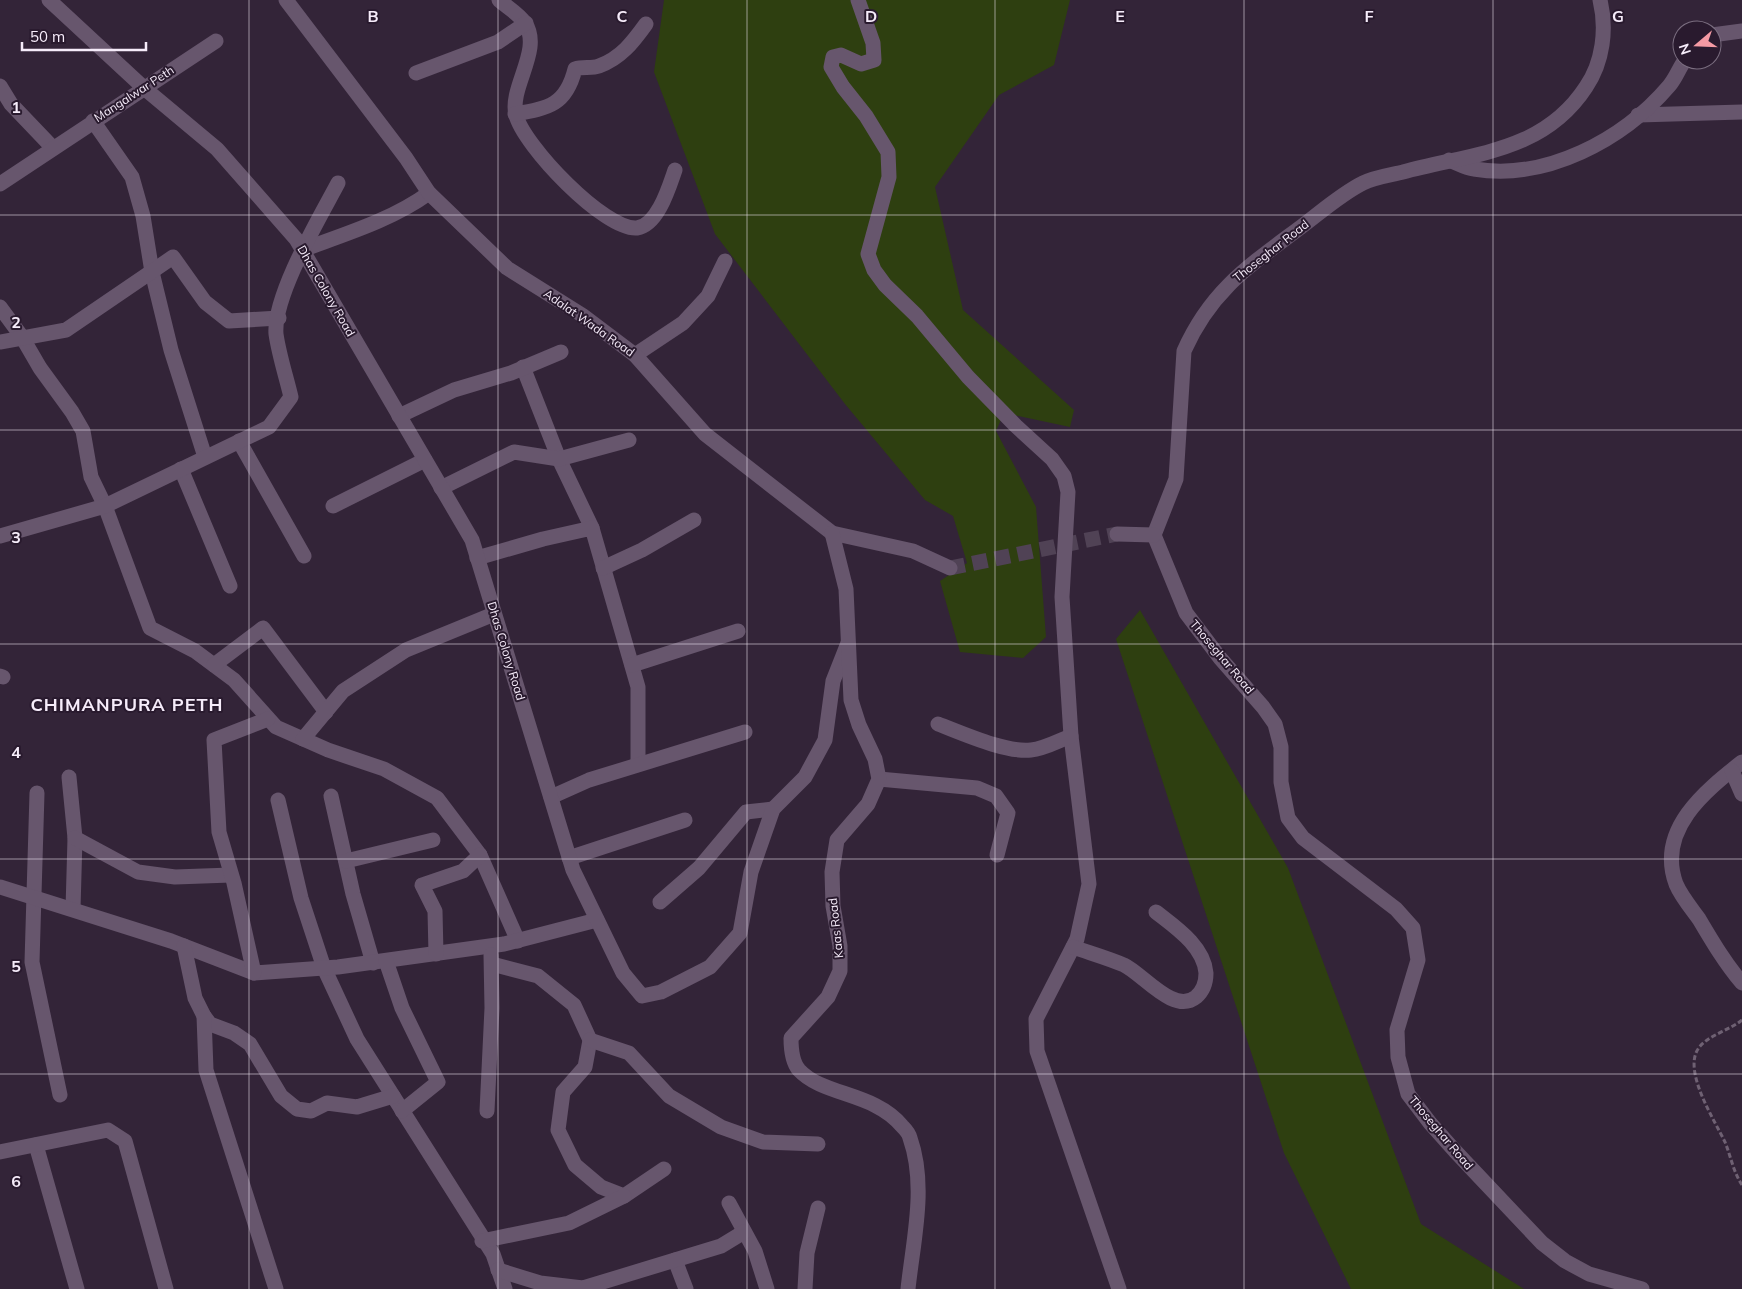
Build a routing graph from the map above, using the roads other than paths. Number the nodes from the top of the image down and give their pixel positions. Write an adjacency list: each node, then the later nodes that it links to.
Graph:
1 (49, 0): 14 (street, Dhas Colony Road)
2 (286, 0): 24 (street, Adalat Wada Road)
3 (500, 0): 6 (street)
4 (858, 0): 65 (street)
5 (1600, 0): 20 (street, Thoseghar Road)
6 (526, 24): 12 (street); 16 (street)
7 (646, 24): 16 (street)
8 (1742, 31): 9 (street)
9 (1722, 33)
10 (216, 41): 14 (street, Mangalwar Peth)
11 (1679, 70): 17 (street)
12 (416, 73)
13 (0, 86): 19 (street)
14 (144, 88): 18 (street, Mangalwar Peth); 25 (street, Dhas Colony Road)
15 (1742, 112): 17 (street)
16 (515, 114): 21 (street)
17 (1638, 115): 20 (street)
18 (93, 121): 19 (street, Mangalwar Peth); 27 (street)
19 (53, 148): 23 (street, Mangalwar Peth)
20 (1449, 160): 49 (street, Thoseghar Road)
21 (675, 170)
22 (338, 183): 25 (street)
23 (0, 184)
24 (429, 193): 25 (street); 33 (street, Adalat Wada Road)
25 (302, 250): 29 (street); 35 (street, Dhas Colony Road)
26 (725, 261): 33 (street)
27 (152, 272): 29 (street); 30 (street); 38 (street)
28 (0, 307): 30 (street)
29 (279, 318): 37 (street)
30 (22, 337): 31 (street); 43 (street)
31 (0, 342)
32 (561, 352): 34 (street)
33 (635, 354): 47 (street, Adalat Wada Road)
34 (523, 367): 35 (street); 39 (street)
35 (399, 416): 40 (street, Dhas Colony Road)
36 (629, 440): 39 (street)
37 (239, 441): 38 (street); 51 (street)
38 (205, 457): 41 (street)
39 (559, 459): 42 (street); 46 (street)
40 (425, 460): 42 (street, Dhas Colony Road); 44 (street)
41 (181, 469): 43 (street); 55 (street)
42 (441, 488): 52 (street, Dhas Colony Road)
43 (105, 506): 50 (street); 59 (street)
44 (333, 506)
45 (694, 520): 53 (street)
46 (592, 528): 52 (street); 53 (street)
47 (832, 533): 54 (street, Adalat Wada Road); 58 (street)
48 (1117, 534): 49 (street)
49 (1154, 535): 128 (street, Thoseghar Road)
50 (0, 536)
51 (304, 556)
52 (477, 558): 56 (street, Dhas Colony Road)
53 (603, 568): 60 (street)
54 (950, 568)
55 (230, 586)
56 (494, 614): 61 (street); 74 (street, Dhas Colony Road)
57 (738, 631): 60 (street)
58 (848, 643): 70 (street); 76 (street, Dhas Colony Road)
59 (214, 665): 61 (street); 62 (street)
60 (632, 666): 67 (street)
61 (326, 712): 66 (street)
62 (268, 719): 66 (street); 84 (street)
63 (938, 724): 65 (street)
64 (745, 732): 67 (street)
65 (1071, 736): 94 (street)
66 (303, 739): 80 (street)
67 (638, 764): 74 (street)
68 (1737, 766): 72 (street); 100 (street)
69 (69, 777): 78 (street)
70 (879, 779): 81 (street); 126 (street, Kaas Road)
71 (38, 793): 86 (street)
72 (1742, 794)
73 (331, 796): 83 (street)
74 (551, 797): 82 (street, Dhas Colony Road)
75 (278, 800): 98 (street)
76 (773, 809): 87 (street); 90 (street, Dhas Colony Road)
77 (685, 820): 82 (street)
78 (75, 838): 84 (street); 88 (street)
79 (433, 840): 83 (street)
80 (480, 855): 91 (street); 95 (street)
81 (997, 856)
82 (569, 858): 90 (street, Dhas Colony Road)
83 (346, 861): 96 (street)
84 (232, 875): 99 (street)
85 (0, 887): 86 (street)
86 (32, 897): 88 (street); 103 (street)
87 (660, 902)
88 (73, 909): 92 (street)
89 (1156, 912): 94 (street)
90 (597, 920): 91 (street)
91 (518, 941): 93 (street)
92 (184, 946): 99 (street); 101 (street)
93 (490, 946): 95 (street); 97 (street)
94 (1073, 947): 127 (street)
95 (436, 954): 96 (street)
96 (379, 962): 98 (street); 105 (street)
97 (492, 964): 102 (street); 106 (street)
98 (324, 968): 99 (street); 104 (street)
99 (254, 973)
100 (1742, 983)
101 (204, 1016): 104 (street); 121 (street)
102 (590, 1040): 107 (street); 111 (street)
103 (60, 1095)
104 (393, 1096): 105 (street)
105 (402, 1111): 115 (street)
106 (486, 1111)
107 (818, 1144)
108 (36, 1145): 109 (street); 119 (street); 120 (street)
109 (0, 1152)
110 (664, 1169): 111 (street)
111 (624, 1196): 115 (street)
112 (729, 1203): 114 (street)
113 (818, 1208): 125 (street)
114 (744, 1232): 116 (street); 124 (street)
115 (482, 1241): 117 (street)
116 (675, 1260): 118 (street); 123 (street)
117 (498, 1270): 118 (street); 122 (street)
118 (532, 1284)
119 (77, 1289)
120 (166, 1289)
121 (276, 1289)
122 (505, 1289)
123 (686, 1289)
124 (767, 1289)
125 (805, 1289)
126 (908, 1289)
127 (1119, 1289)
128 (1642, 1289)

